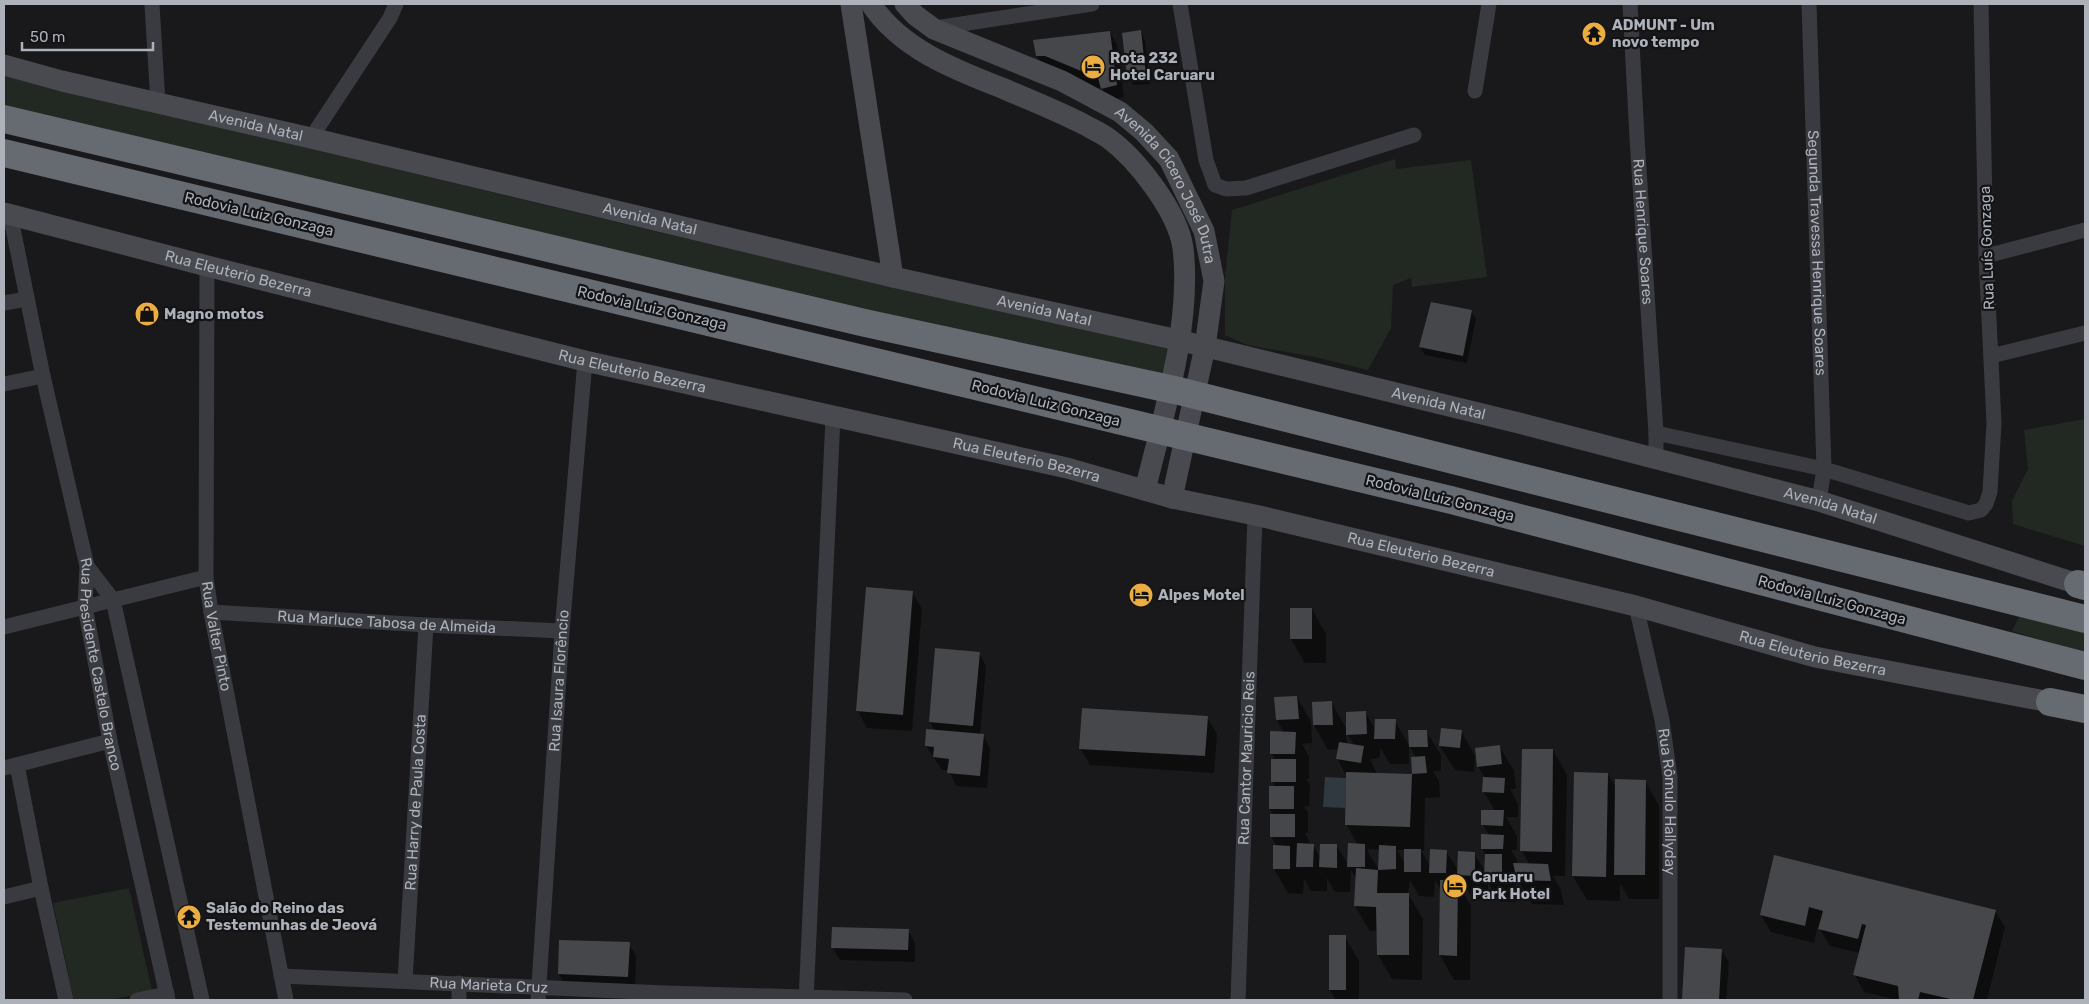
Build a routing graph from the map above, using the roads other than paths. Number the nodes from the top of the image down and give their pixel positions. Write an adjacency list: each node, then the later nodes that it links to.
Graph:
1 (152, 4): 15 (street)
2 (396, 4): 18 (street)
3 (851, 4): 24 (street)
4 (870, 4): 28 (street, Avenida Cícero José Dutra)
5 (905, 4): 12 (street, Avenida Cícero José Dutra)
6 (1083, 4): 12 (street)
7 (1180, 4): 17 (street)
8 (1489, 4): 14 (street)
9 (1630, 4): 35 (street, Rua Henrique Soares)
10 (1809, 4): 37 (street, Segunda Travessa Henrique Soares)
11 (1981, 4): 22 (street, Rua Luís Gonzaga)
12 (934, 29): 29 (street, Avenida Cícero José Dutra)
13 (4, 65): 15 (street, Avenida Natal)
14 (1474, 91)
15 (158, 104): 18 (street, Avenida Natal)
16 (4, 119): 49 (highway)
17 (1414, 135)
18 (311, 138): 24 (street, Avenida Natal)
19 (4, 153): 53 (highway, Rodovia Luiz Gonzaga)
20 (7, 213): 23 (street, Rua Eleuterio Bezerra); 25 (street)
21 (2085, 230): 22 (street)
22 (1986, 256): 30 (street, Rua Luís Gonzaga)
23 (207, 266): 31 (street, Rua Eleuterio Bezerra); 43 (street, Rua Valter Pinto)
24 (894, 276): 28 (street, Avenida Natal)
25 (27, 299): 26 (street); 32 (street)
26 (4, 302)
27 (2085, 332): 30 (street)
28 (1178, 340): 29 (street, Avenida Natal); 38 (street, Avenida Cícero José Dutra)
29 (1205, 347): 36 (street, Avenida Natal); 39 (street, Avenida Cícero José Dutra)
30 (1991, 356): 37 (street, Rua Luís Gonzaga)
31 (585, 361): 34 (street, Rua Eleuterio Bezerra); 52 (street, Rua Isaura Florêncio)
32 (43, 376): 33 (street); 42 (street)
33 (4, 384)
34 (833, 418): 38 (street, Rua Eleuterio Bezerra); 66 (street)
35 (1656, 433): 36 (street, Rua Henrique Soares); 37 (street)
36 (1656, 459): 40 (street, Avenida Natal)
37 (1824, 469): 40 (street, Segunda Travessa Henrique Soares)
38 (1145, 490): 39 (street, Rua Eleuterio Bezerra)
39 (1172, 498): 41 (street, Rua Eleuterio Bezerra)
40 (1819, 501): 44 (street, Avenida Natal)
41 (1255, 515): 46 (street, Rua Eleuterio Bezerra); 73 (street, Rua Cantor Mauricio Reis)
42 (87, 566): 45 (street, Rua Presidente Castelo Branco); 47 (street, Rua Presidente Castelo Branco)
43 (206, 577): 45 (street); 48 (street, Rua Valter Pinto)
44 (2082, 585)
45 (113, 600): 47 (street); 69 (street, Rua Presidente Castelo Branco)
46 (1636, 606): 54 (street, Rua Eleuterio Bezerra); 74 (street, Rua Rômulo Hallyday)
47 (86, 607): 51 (street); 56 (street, Rua Presidente Castelo Branco)
48 (211, 612): 50 (street, Rua Marluce Tabosa de Almeida); 60 (street, Rua Valter Pinto)
49 (2085, 619)
50 (426, 625): 52 (street, Rua Marluce Tabosa de Almeida); 61 (street, Rua Harry de Paula Costa)
51 (4, 627)
52 (562, 631): 63 (street, Rua Isaura Florêncio)
53 (2085, 666)
54 (2050, 702): 55 (highway)
55 (2085, 709)
56 (110, 741): 57 (street); 65 (street, Rua Presidente Castelo Branco)
57 (10, 766): 58 (street)
58 (41, 888): 59 (street); 67 (street)
59 (4, 897)
60 (281, 976): 61 (street, Rua Marieta Cruz); 70 (street, Rua Valter Pinto)
61 (405, 981): 62 (street, Rua Marieta Cruz)
62 (459, 983): 63 (street, Rua Marieta Cruz); 71 (street)
63 (538, 993): 64 (street, Rua Marieta Cruz)
64 (665, 996): 66 (street, Rua Marieta Cruz)
65 (167, 997): 68 (street)
66 (806, 999): 72 (street, Rua Marieta Cruz)
67 (66, 1000)
68 (137, 1000)
69 (202, 1000)
70 (286, 1000)
71 (458, 1000)
72 (905, 1000)
73 (1238, 1000)
74 (1670, 1000)

